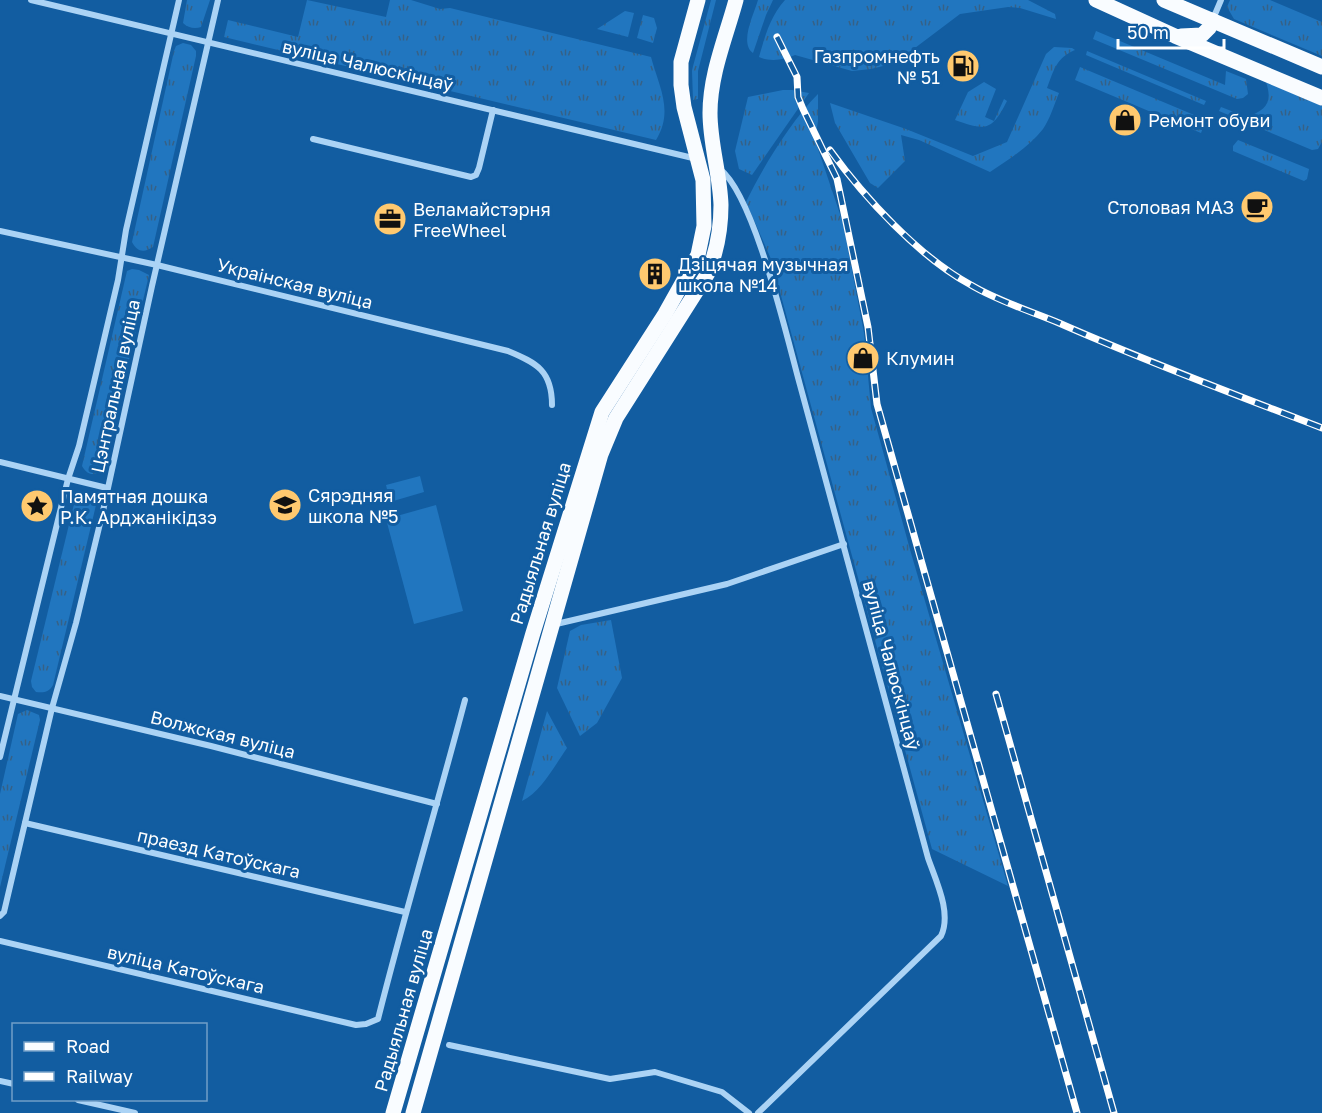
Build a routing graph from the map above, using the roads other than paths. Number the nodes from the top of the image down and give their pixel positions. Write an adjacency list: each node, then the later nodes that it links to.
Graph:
1 (31, 0): 10 (street, вуліца Чалюскінцаў)
2 (178, 0): 10 (street, Цэнтральная вуліца)
3 (218, 0): 12 (street, Цэнтральная вуліца)
4 (698, 0): 17 (main road, Радыяльная вуліца)
5 (736, 0): 18 (main road, Радыяльная вуліца)
6 (1096, 0): 11 (main road)
7 (1164, 0): 9 (main road)
8 (1221, 0): 9 (street)
9 (1212, 21): 11 (main road); 13 (main road)
10 (171, 33): 12 (street, вуліца Чалюскінцаў); 20 (street, Цэнтральная вуліца)
11 (1175, 36): 14 (main road)
12 (208, 42): 15 (street, вуліца Чалюскінцаў); 21 (street, Цэнтральная вуліца)
13 (1322, 67)
14 (1322, 98)
15 (493, 110): 16 (street); 17 (street, вуліца Чалюскінцаў)
16 (313, 139)
17 (697, 159): 41 (main road, Радыяльная вуліца)
18 (715, 165): 26 (street, вуліца Чалюскінцаў); 27 (main road, Радыяльная вуліца)
19 (0, 231): 20 (street, Украінская вуліца)
20 (121, 257): 21 (street, Украінская вуліца); 24 (street, Цэнтральная вуліца)
21 (157, 265): 22 (street, Украінская вуліца); 25 (street, Цэнтральная вуліца)
22 (552, 405)
23 (0, 462): 24 (street)
24 (69, 478): 25 (street); 29 (street, Цэнтральная вуліца)
25 (107, 488): 31 (street, Цэнтральная вуліца)
26 (844, 544): 27 (street); 44 (street, вуліца Чалюскінцаў)
27 (552, 625): 42 (main road, Радыяльная вуліца)
28 (0, 696): 29 (street, Волжская вуліца)
29 (14, 699): 31 (street, Волжская вуліца); 32 (street, Цэнтральная вуліца)
30 (465, 699): 33 (street)
31 (52, 708): 33 (street, Волжская вуліца); 34 (street, Цэнтральная вуліца)
32 (0, 757)
33 (437, 804): 35 (street)
34 (25, 823): 35 (street, праезд Катоўскага); 36 (street, Цэнтральная вуліца)
35 (405, 912): 37 (street, вуліца Катоўскага)
36 (0, 916)
37 (0, 941)
38 (450, 1046): 43 (street)
39 (82, 1101): 40 (street)
40 (135, 1113)
41 (393, 1113)
42 (413, 1113)
43 (749, 1113)
44 (758, 1113)

